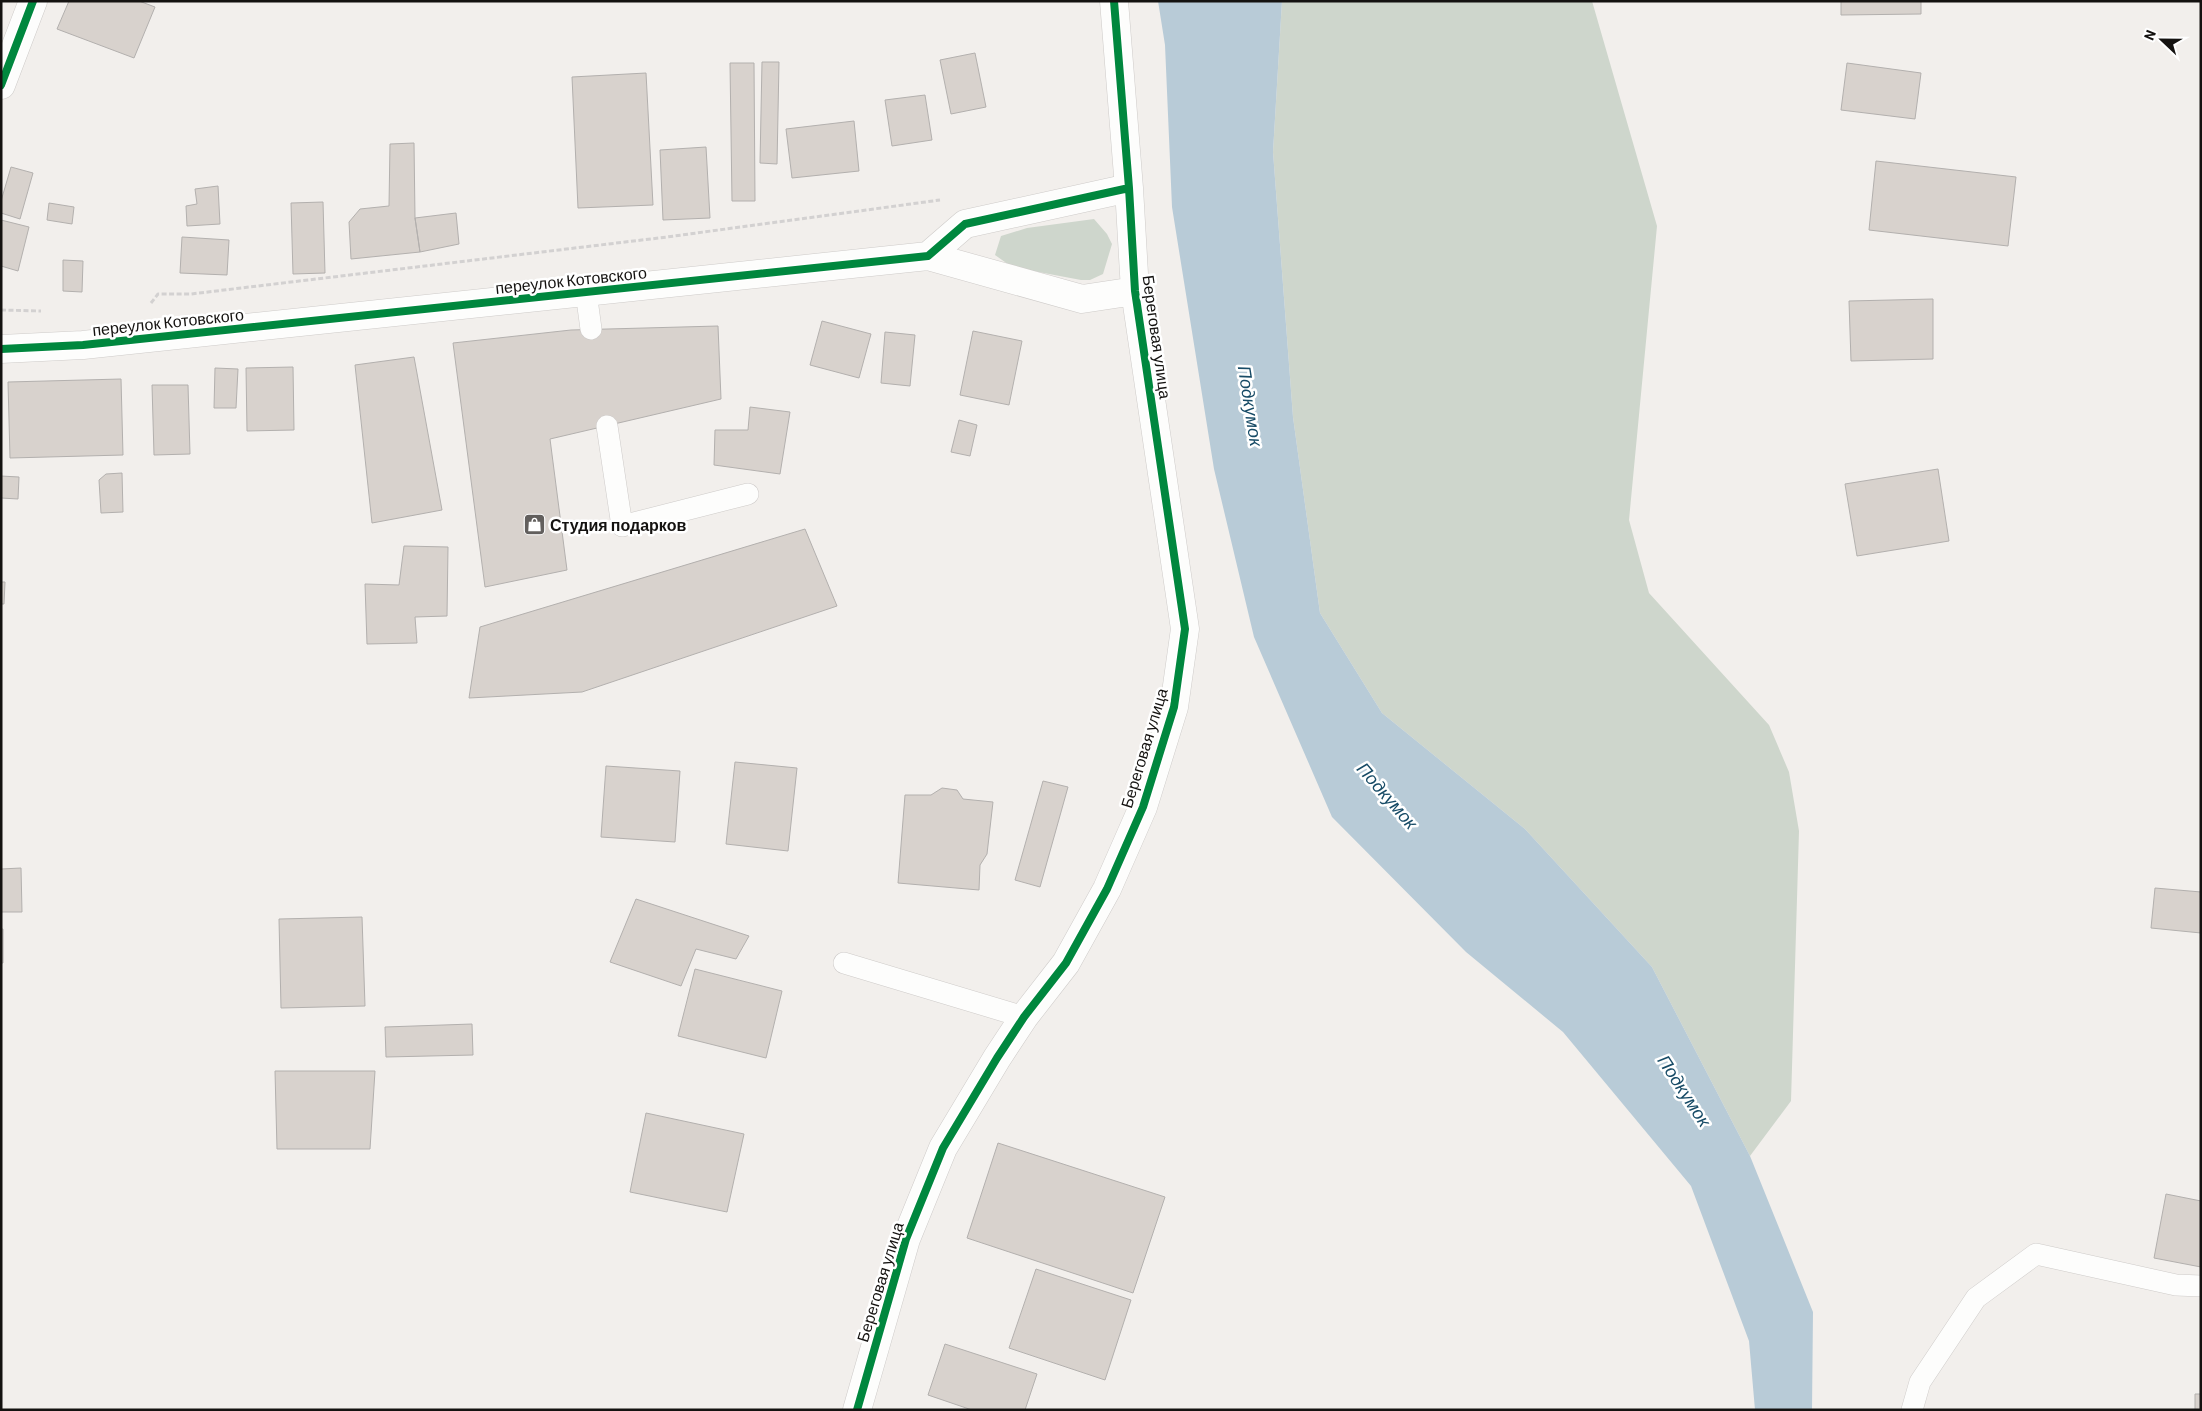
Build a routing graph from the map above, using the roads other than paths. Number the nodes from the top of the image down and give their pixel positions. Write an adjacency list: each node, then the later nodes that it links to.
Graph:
1 (33, 1): 3 (street)
2 (1114, 1): 4 (street, Береговая улица)
3 (1, 86)
4 (1129, 188): 5 (street); 6 (street, Береговая улица)
5 (928, 256): 6 (street, переулок Котовского); 7 (street, переулок Котовского)
6 (1135, 291): 13 (street, Береговая улица)
7 (586, 292): 8 (lane); 9 (street, переулок Котовского)
8 (592, 329)
9 (1, 349)
10 (607, 426): 11 (lane)
11 (748, 494)
12 (844, 963): 13 (lane)
13 (1024, 1017): 15 (street, Береговая улица)
14 (2201, 1286): 16 (lane)
15 (857, 1410)
16 (1912, 1410)

